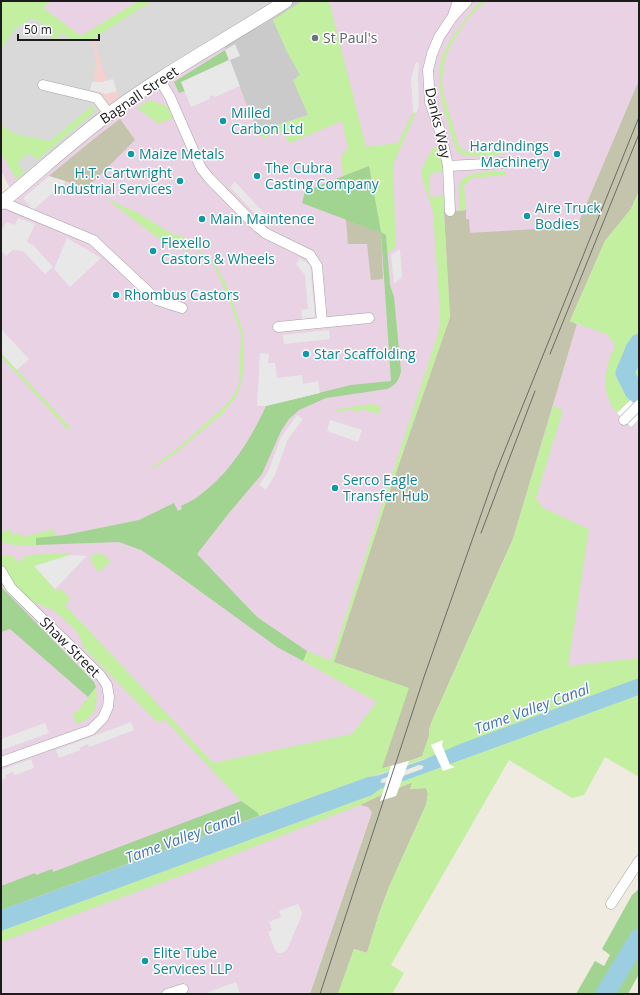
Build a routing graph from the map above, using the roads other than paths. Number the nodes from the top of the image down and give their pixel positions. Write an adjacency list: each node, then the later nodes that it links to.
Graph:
1 (286, 1): 5 (street, Bagnall Street)
2 (458, 1): 4 (street, Danks Way)
3 (467, 1): 4 (street, Danks Way)
4 (453, 16): 9 (street, Danks Way)
5 (160, 80): 7 (street, Bagnall Street); 14 (street)
6 (43, 85): 7 (street)
7 (109, 114): 10 (street, Bagnall Street)
8 (505, 163): 9 (street)
9 (448, 166): 11 (street, Danks Way)
10 (2, 203): 12 (street)
11 (450, 211)
12 (182, 308)
13 (369, 318): 14 (street)
14 (322, 322): 15 (street)
15 (278, 327)
16 (639, 405): 17 (street)
17 (624, 420)
18 (1, 571): 19 (street, Shaw Street)
19 (1, 762)
20 (639, 861): 21 (street)
21 (611, 904)
22 (183, 989): 23 (street)
23 (167, 994)

